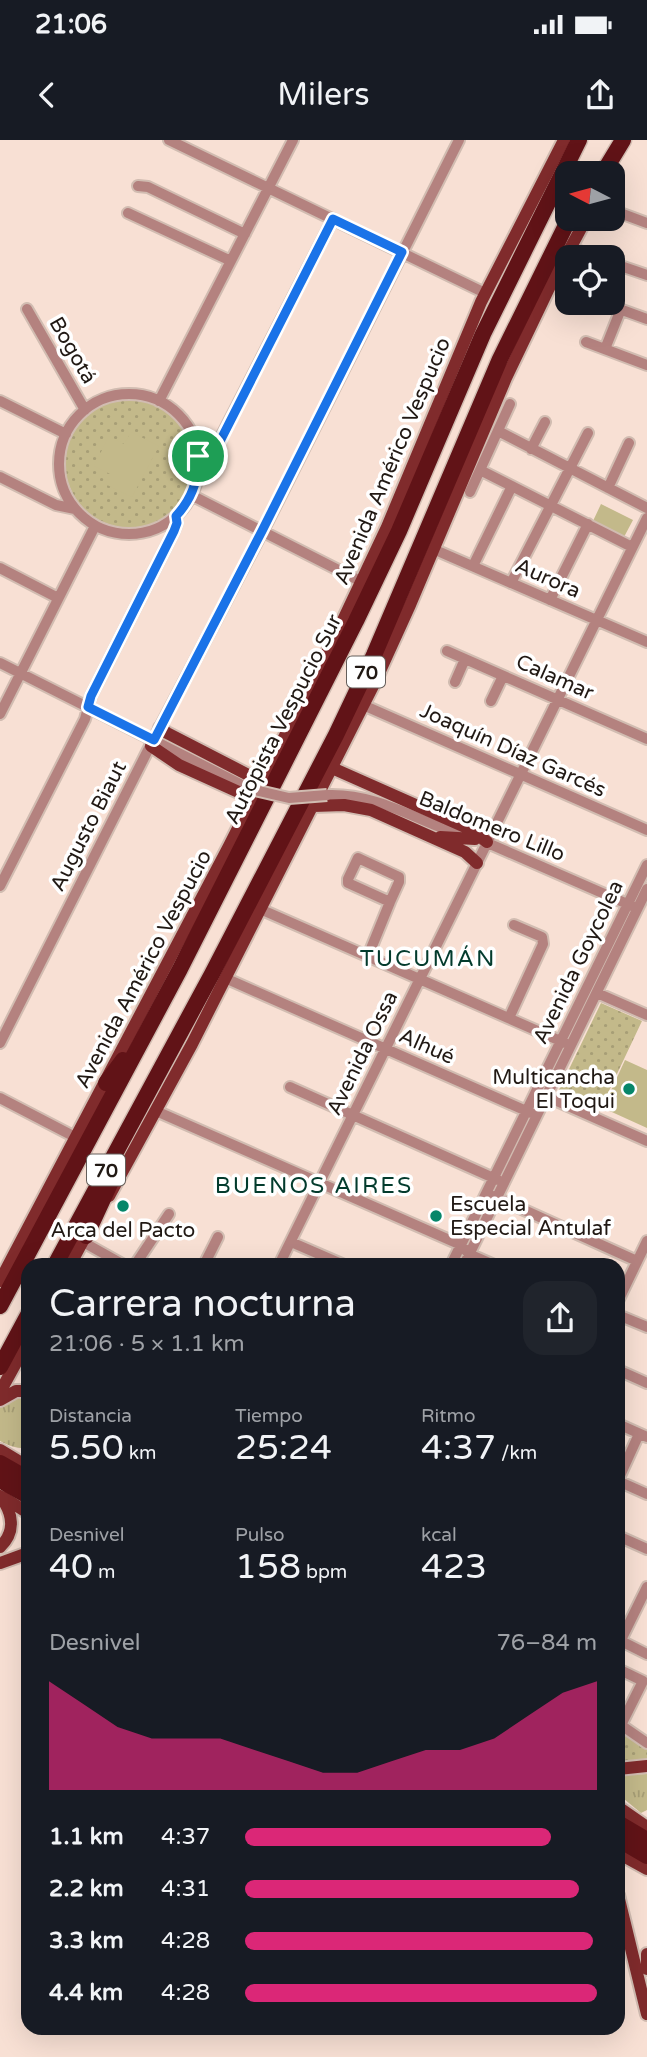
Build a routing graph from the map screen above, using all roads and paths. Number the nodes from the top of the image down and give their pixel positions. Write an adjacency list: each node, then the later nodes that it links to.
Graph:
1 (169, 140): 13 (street)
2 (293, 140): 13 (street)
3 (459, 140): 21 (street, Augusto Biaut)
4 (564, 140): 30 (main road, Avenida Américo Vespucio)
5 (570, 140): 24 (highway)
6 (579, 140): 24 (highway, Autopista Vespucio Sur / 70)
7 (610, 140): 9 (highway)
8 (624, 140): 10 (highway); 11 (main road)
9 (599, 161)
10 (611, 161)
11 (614, 161)
12 (138, 186): 20 (street)
13 (268, 188): 16 (street); 20 (street)
14 (128, 213): 22 (street)
15 (625, 215): 17 (street)
16 (333, 219): 21 (street); 49 (street)
17 (647, 223)
18 (563, 231): 29 (highway, 70)
19 (569, 231): 29 (highway)
20 (245, 234): 22 (street)
21 (402, 252): 30 (street); 64 (street, Augusto Biaut)
22 (231, 261): 39 (street)
23 (625, 267): 25 (street)
24 (512, 273): 105 (highway, Autopista Vespucio Sur / 70)
25 (647, 275)
26 (555, 276): 27 (main road)
27 (551, 284): 28 (street); 66 (main road)
28 (555, 285)
29 (533, 290): 114 (highway, 70)
30 (485, 292): 69 (main road, Avenida Américo Vespucio)
31 (27, 309): 41 (street, Bogotá)
32 (625, 311): 34 (street)
33 (619, 315): 36 (street)
34 (647, 319)
35 (586, 342): 36 (street)
36 (605, 349): 37 (street)
37 (647, 365)
38 (0, 401): 45 (street)
39 (159, 401): 41 (street); 48 (street)
40 (510, 404): 43 (street)
41 (85, 410): 45 (street)
42 (545, 422): 47 (street)
43 (498, 431): 47 (street); 51 (street)
44 (588, 433): 50 (street)
45 (66, 434): 59 (street)
46 (629, 443): 54 (street)
47 (531, 449): 50 (street)
48 (198, 456): 49 (street); 55 (street)
49 (211, 459): 55 (street)
50 (570, 469): 54 (street); 57 (street)
51 (480, 470): 53 (street); 56 (street)
52 (0, 477): 59 (street)
53 (513, 486): 57 (street); 67 (street)
54 (608, 488): 58 (street)
55 (192, 492): 60 (street); 64 (street)
56 (470, 492)
57 (551, 506): 62 (street); 70 (street)
58 (647, 508)
59 (75, 509): 63 (street)
60 (176, 516): 63 (street); 84 (street)
61 (647, 518): 65 (street, Avenida Ossa)
62 (588, 524): 65 (street); 72 (street)
63 (95, 526): 71 (street)
64 (262, 531): 69 (street); 86 (street, Augusto Biaut)
65 (632, 547): 73 (street, Avenida Ossa)
66 (433, 549): 67 (street, Aurora); 83 (main road)
67 (473, 566): 70 (street, Aurora)
68 (0, 568): 71 (street)
69 (362, 582): 91 (main road, Avenida Américo Vespucio)
70 (511, 583): 72 (street, Aurora)
71 (58, 598): 78 (street)
72 (550, 600): 73 (street, Aurora)
73 (595, 620): 74 (street, Aurora); 81 (street, Avenida Ossa)
74 (647, 642)
75 (447, 651): 76 (street, Calamar)
76 (465, 659): 79 (street, Calamar); 80 (street)
77 (0, 663): 78 (street)
78 (21, 673): 84 (street); 85 (street)
79 (503, 676): 81 (street, Calamar); 82 (street)
80 (455, 682)
81 (558, 699): 87 (street, Calamar); 90 (street, Avenida Ossa)
82 (491, 701)
83 (363, 705): 89 (main road); 90 (street, Joaquín Díaz Garcés)
84 (88, 707): 88 (street); 98 (street)
85 (0, 713)
86 (160, 728): 88 (street, Augusto Biaut); 91 (main road)
87 (647, 739)
88 (152, 743): 91 (main road); 111 (street, Augusto Biaut)
89 (331, 768): 92 (main road); 95 (main road)
90 (521, 774): 93 (street, Joaquín Díaz Garcés); 95 (street, Avenida Ossa)
91 (255, 790): 95 (street, Baldomero Lillo, bridge); 115 (main road, Avenida Américo Vespucio)
92 (313, 806): 94 (main road); 102 (main road)
93 (647, 830)
94 (426, 833): 95 (main road); 96 (main road)
95 (481, 841): 96 (street, Avenida Ossa); 101 (street, Baldomero Lillo)
96 (477, 863): 107 (street, Avenida Ossa)
97 (647, 865): 99 (street, Avenida Goycolea)
98 (0, 886)
99 (644, 890): 101 (street, Avenida Goycolea)
100 (390, 902): 100 (street); 104 (street)
101 (633, 907): 108 (street, Avenida Goycolea); 112 (street, Avenida Goycolea)
102 (260, 909): 104 (street); 106 (main road)
103 (514, 925): 110 (street)
104 (368, 956): 107 (street)
105 (180, 969): 115 (highway); 134 (highway, Autopista Vespucio Sur / 70)
106 (225, 978): 113 (street, Alhué); 119 (main road)
107 (420, 979): 110 (street); 113 (street, Avenida Ossa)
108 (597, 993): 109 (street); 112 (street, Avenida Goycolea)
109 (647, 1015)
110 (509, 1018): 112 (street)
111 (0, 1043)
112 (566, 1043): 117 (street, Avenida Goycolea)
113 (386, 1049): 120 (street, Alhué); 121 (street, Avenida Ossa)
114 (158, 1075): 129 (highway); 135 (highway, 70)
115 (106, 1083): 122 (main road, Avenida Américo Vespucio)
116 (290, 1087): 121 (street)
117 (541, 1094): 120 (street, Avenida Goycolea); 123 (street)
118 (0, 1098): 122 (street)
119 (156, 1111): 125 (street); 129 (main road)
120 (532, 1113): 124 (street, Avenida Goycolea)
121 (353, 1115): 124 (street); 125 (street, Avenida Ossa)
122 (76, 1138): 147 (main road, Avenida Américo Vespucio)
123 (647, 1141)
124 (499, 1180): 126 (street, Avenida Goycolea)
125 (320, 1183): 130 (street, Avenida Ossa); 132 (street)
126 (492, 1196): 132 (street, Avenida Goycolea); 133 (street, Avenida Goycolea); 145 (street)
127 (169, 1214): 138 (street)
128 (218, 1237): 139 (street)
129 (84, 1239): 136 (main road); 137 (street)
130 (291, 1242): 140 (street, Avenida Ossa); 141 (street)
131 (647, 1243): 145 (street)
132 (461, 1245): 133 (street); 142 (street, Avenida Goycolea)
133 (469, 1254): 143 (street, Avenida Goycolea); 144 (street)
134 (26, 1258)
135 (59, 1258)
136 (74, 1258)
137 (113, 1258)
138 (140, 1258)
139 (208, 1258)
140 (283, 1258)
141 (328, 1258)
142 (454, 1258)
143 (467, 1258)
144 (478, 1258)
145 (637, 1261): 149 (street)
146 (21, 1267): 150 (highway, Autopista Vespucio Sur / 70)
147 (4, 1270): 148 (main road, Avenida Américo Vespucio)
148 (0, 1281)
149 (625, 1286)
150 (0, 1306)
151 (625, 1318): 152 (street)
152 (647, 1327)
153 (21, 1328): 155 (highway)
154 (21, 1354): 158 (main road)
155 (0, 1367)
156 (625, 1373): 157 (street)
157 (647, 1383)
158 (0, 1392)
159 (21, 1392): 160 (main road)
160 (0, 1400)
161 (625, 1427): 162 (street)
162 (643, 1436): 167 (street)
163 (0, 1450): 164 (main road); 166 (main road)
164 (21, 1452)
165 (0, 1463): 168 (highway)
166 (21, 1463)
167 (625, 1468)
168 (21, 1475)
169 (0, 1480): 171 (highway)
170 (625, 1483): 172 (street)
171 (21, 1492)
172 (647, 1494)
173 (0, 1496): 174 (main road); 176 (main road)
174 (21, 1509)
175 (625, 1539): 177 (street)
176 (0, 1547)
177 (647, 1549)
178 (21, 1556): 179 (main road)
179 (0, 1563)
180 (647, 1587): 181 (street)
181 (625, 1632)
182 (625, 1646): 183 (street)
183 (647, 1654)
184 (625, 1672): 185 (street)
185 (625, 1713)
186 (625, 1727): 188 (street)
187 (625, 1728): 189 (street)
188 (647, 1737)
189 (647, 1743)
190 (647, 1766): 191 (main road)
191 (625, 1768)
192 (625, 1812): 194 (main road)
193 (625, 1827): 195 (highway)
194 (647, 1827)
195 (647, 1840)
196 (625, 1843): 197 (highway)
197 (647, 1856)
198 (625, 1857): 199 (main road)
199 (647, 1869)
200 (625, 1924): 203 (main road)
201 (647, 1954): 202 (main road)
202 (647, 1969)
203 (647, 2014)

